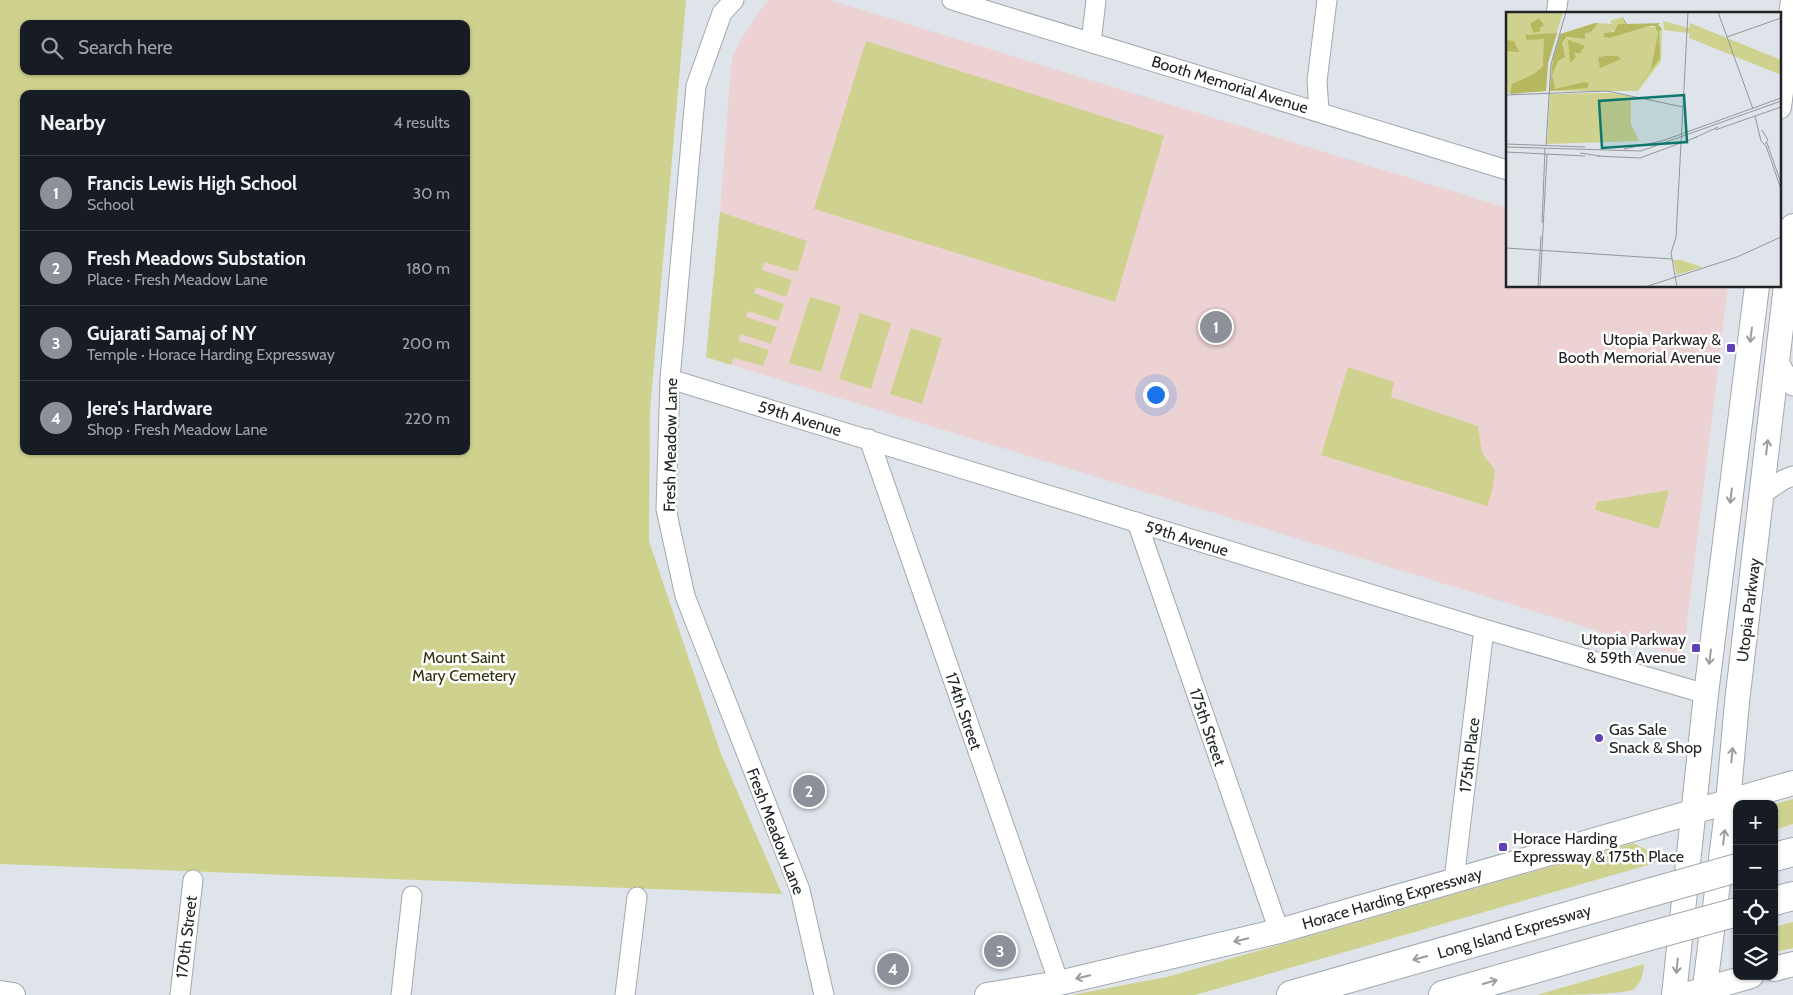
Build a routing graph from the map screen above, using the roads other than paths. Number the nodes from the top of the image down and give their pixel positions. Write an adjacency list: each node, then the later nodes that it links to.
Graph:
1 (734, 0): 14 (street, Fresh Meadow Lane)
2 (952, 0): 6 (street, Booth Memorial Avenue)
3 (1096, 0): 6 (street)
4 (1327, 0): 8 (street)
5 (1792, 0): 7 (main road)
6 (1091, 43): 8 (street, Booth Memorial Avenue)
7 (1780, 99)
8 (1319, 111): 9 (street, Booth Memorial Avenue)
9 (1506, 170)
10 (1793, 226): 11 (main road, Utopia Parkway)
11 (1789, 254): 13 (main road, Utopia Parkway)
12 (1757, 288): 21 (main road, Utopia Parkway, one-way to 21)
13 (1778, 361): 15 (street); 18 (main road, Utopia Parkway, one-way to 13)
14 (670, 379): 16 (street, 59th Avenue); 46 (street, Fresh Meadow Lane)
15 (1793, 386)
16 (869, 439): 19 (street, 59th Avenue); 39 (street, 174th Street)
17 (1793, 476): 18 (street)
18 (1761, 495): 23 (main road, Utopia Parkway, one-way to 18)
19 (1136, 522): 20 (street, 59th Avenue); 35 (street, 175th Street)
20 (1484, 629): 21 (street, 59th Avenue); 29 (street, 175th Place)
21 (1706, 694): 24 (main road, Utopia Parkway)
22 (1793, 784): 23 (main road, Horace Harding Expressway)
23 (1728, 803): 24 (main road, Horace Harding Expressway); 41 (main road, Utopia Parkway, one-way to 23)
24 (1692, 814): 29 (main road, Horace Harding Expressway); 50 (main road, Utopia Parkway, one-way to 50)
25 (1793, 852): 26 (highway)
26 (1778, 856)
27 (1733, 869): 48 (highway, Long Island Expressway, one-way to 48, bridge)
28 (193, 880): 43 (street, 170th Street)
29 (1454, 880): 35 (main road, Horace Harding Expressway)
30 (412, 896): 44 (street)
31 (1793, 896): 33 (highway)
32 (637, 898): 45 (street)
33 (1778, 900)
34 (1733, 913): 49 (highway, one-way to 34, bridge)
35 (1279, 931): 39 (main road, Horace Harding Expressway, one-way to 39)
36 (1793, 964): 37 (main road)
37 (1778, 968)
38 (1739, 980): 41 (main road)
39 (1059, 983): 47 (main road, Horace Harding Expressway)
40 (0, 993): 42 (main road)
41 (1698, 993)
42 (13, 995)
43 (180, 995)
44 (401, 995)
45 (625, 995)
46 (824, 995)
47 (987, 995)
48 (1291, 995)
49 (1443, 995)
50 (1674, 995)

